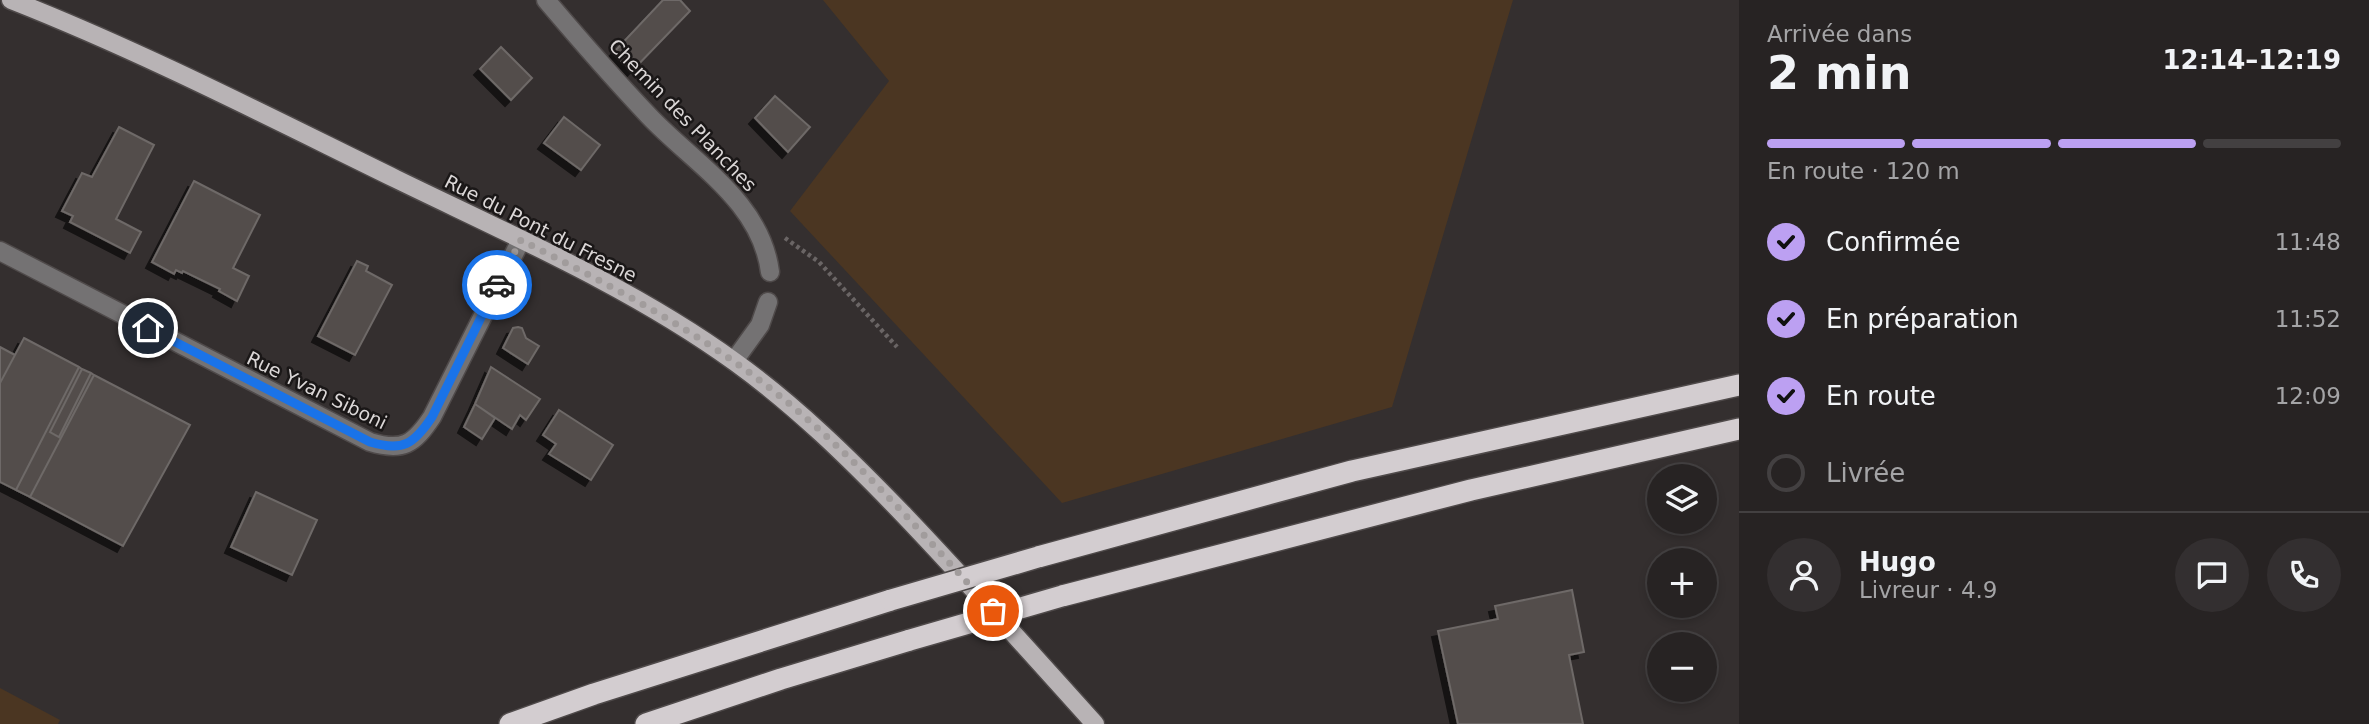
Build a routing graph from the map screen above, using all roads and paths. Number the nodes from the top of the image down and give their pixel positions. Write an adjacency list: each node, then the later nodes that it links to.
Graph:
1 (11, 0): 4 (main road, Rue du Pont du Fresne)
2 (546, 0): 3 (street, Chemin des Planches)
3 (753, 223): 6 (street, Chemin des Planches); 8 (path)
4 (521, 240): 5 (street, Rue Yvan Siboni); 9 (main road, Rue du Pont du Fresne)
5 (0, 251)
6 (769, 272)
7 (768, 302): 9 (street)
8 (897, 347)
9 (734, 361): 14 (main road, Rue du Pont du Fresne)
10 (1739, 385): 12 (highway, bridge)
11 (1739, 429): 13 (highway, bridge)
12 (510, 724)
13 (646, 724)
14 (1095, 724)

